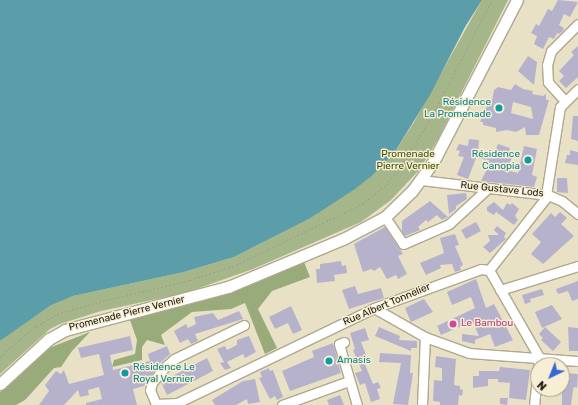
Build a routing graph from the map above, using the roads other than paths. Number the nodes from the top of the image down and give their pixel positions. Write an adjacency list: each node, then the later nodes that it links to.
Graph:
1 (518, 0): 5 (main road, Promenade Pierre Vernier)
2 (578, 24): 4 (street)
3 (578, 89): 4 (street)
4 (566, 101): 7 (street)
5 (421, 180): 6 (street, Rue Gustave Lods); 9 (main road, Promenade Pierre Vernier)
6 (487, 189): 7 (street, Rue Gustave Lods); 9 (street)
7 (547, 195): 8 (street, Rue Gustave Lods); 11 (street)
8 (578, 214)
9 (385, 217): 19 (main road, Promenade Pierre Vernier)
10 (578, 266): 12 (street)
11 (489, 270): 12 (street); 13 (street, Rue Albert Tonnelier)
12 (500, 290): 17 (street)
13 (374, 308): 15 (street); 20 (street, Rue Albert Tonnelier)
14 (244, 325): 20 (street)
15 (425, 337): 17 (street); 23 (street)
16 (344, 342): 18 (street)
17 (539, 357)
18 (349, 382): 21 (street); 22 (street)
19 (0, 384)
20 (156, 404)
21 (282, 405)
22 (358, 405)
23 (422, 405)

